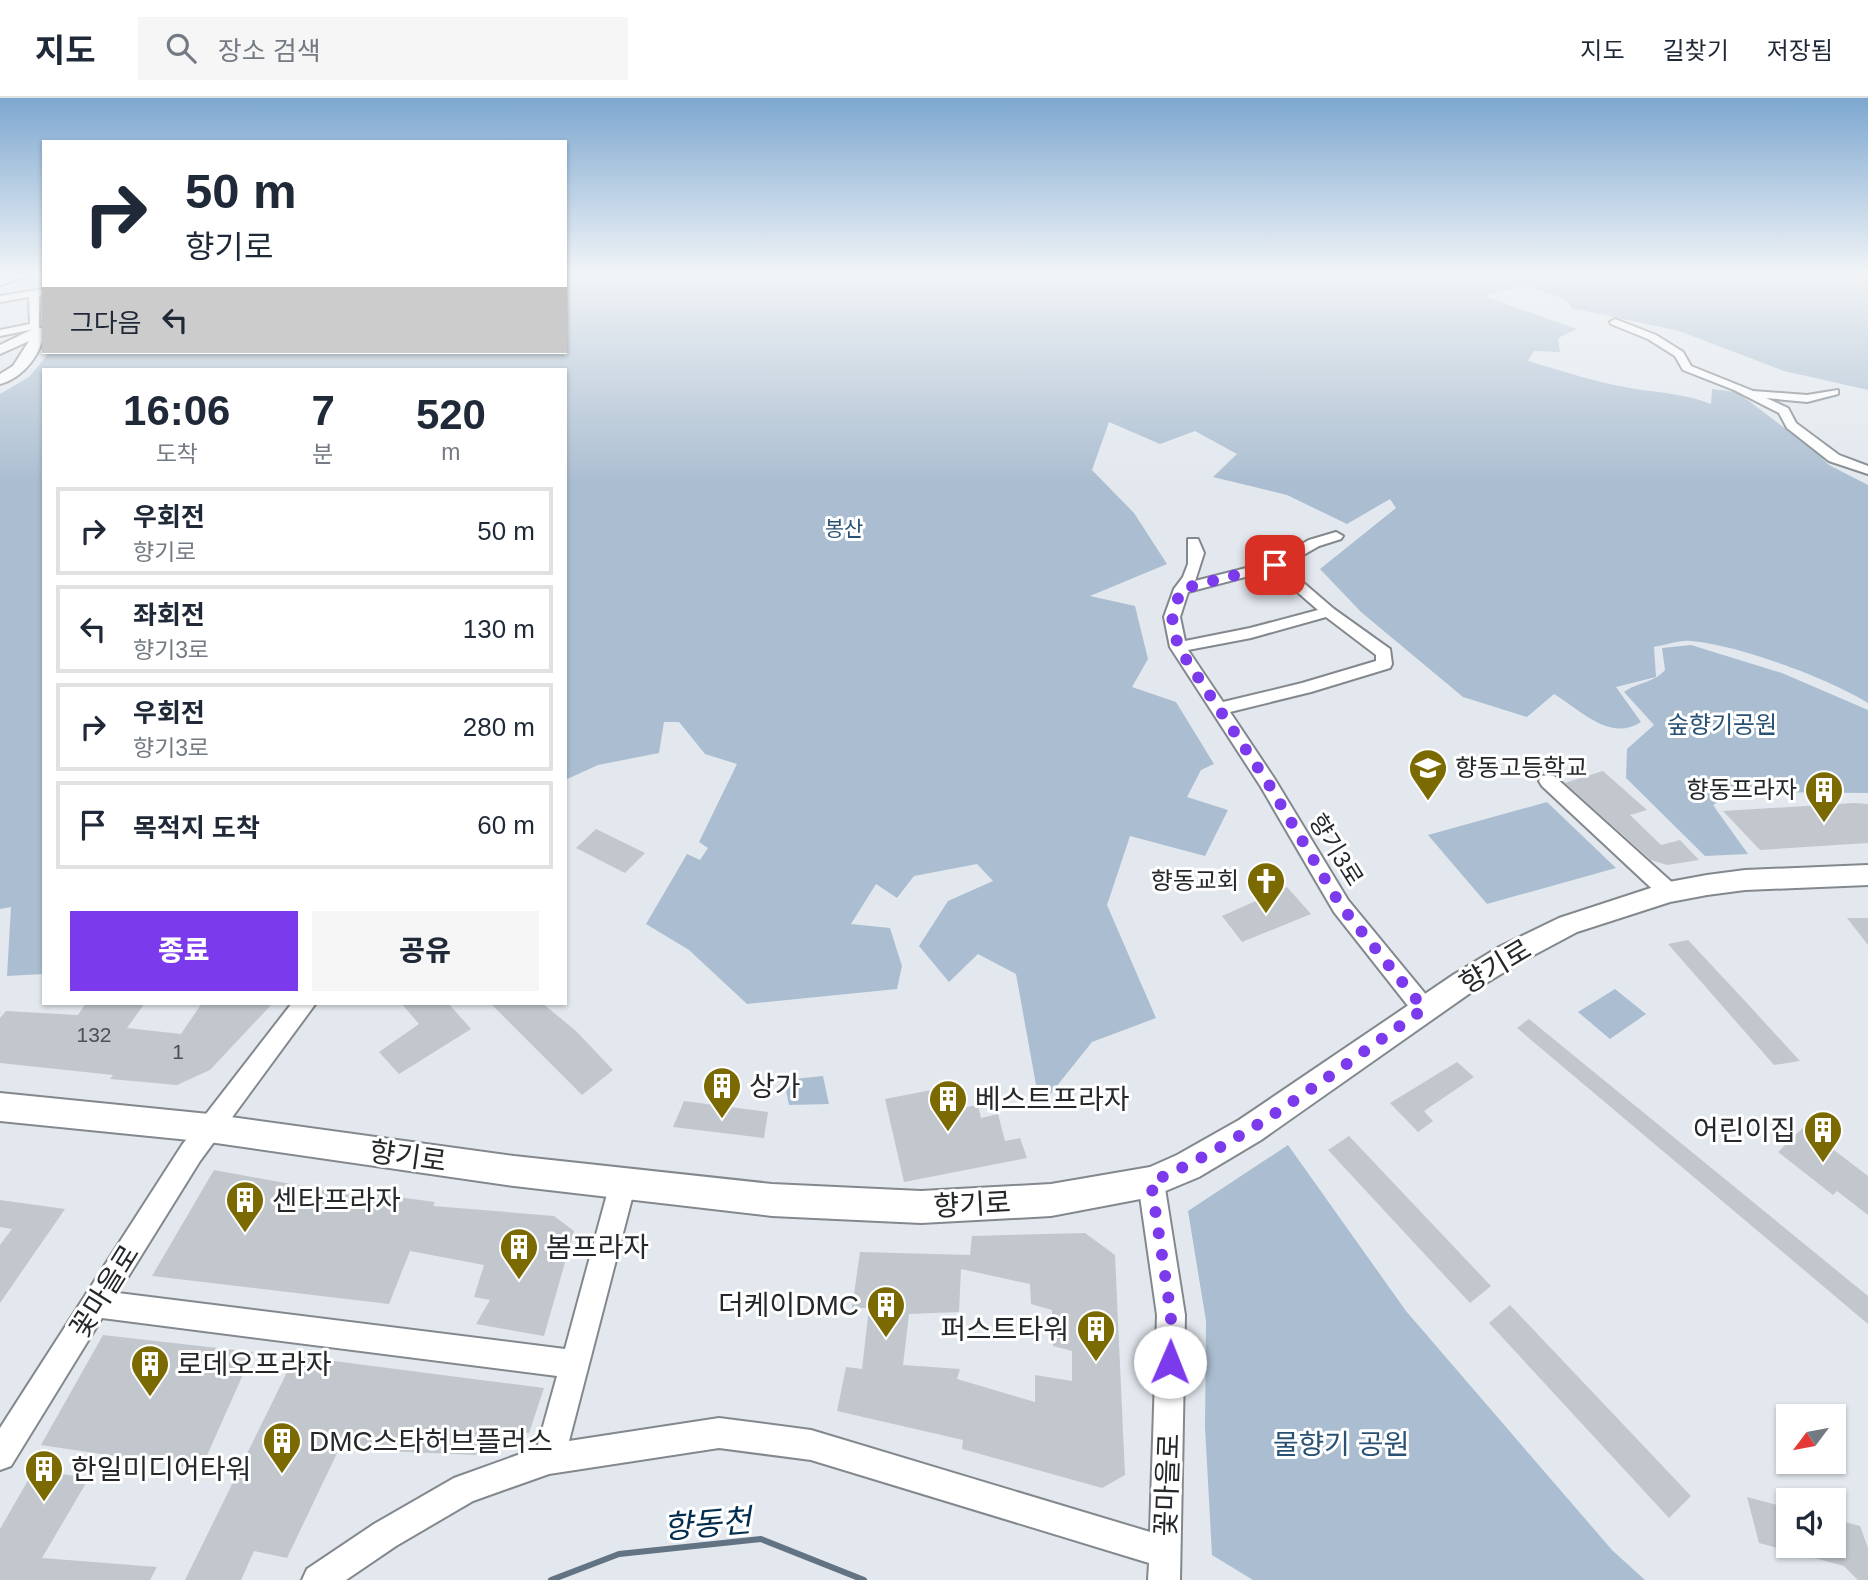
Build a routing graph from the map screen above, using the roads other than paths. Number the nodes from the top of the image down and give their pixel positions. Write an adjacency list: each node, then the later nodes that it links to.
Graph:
1 (34, 343): 3 (main road)
2 (1662, 343): 4 (street)
3 (0, 380)
4 (1745, 392): 5 (street); 6 (street)
5 (1833, 392)
6 (1868, 470)
7 (1336, 536): 9 (street)
8 (1193, 542): 10 (street, 향기3로)
9 (1275, 565): 10 (street); 11 (street)
10 (1181, 589): 12 (street, 향기3로)
11 (1329, 612): 12 (street); 13 (street)
12 (1178, 647): 13 (street, 향기3로)
13 (1219, 709): 18 (street, 향기3로)
14 (1548, 781): 16 (street)
15 (1868, 875): 16 (main road, 향기로)
16 (1669, 892): 18 (main road, 향기로)
17 (303, 1005): 20 (street, 꽃마을로)
18 (1424, 1009): 21 (main road, 향기로)
19 (0, 1107): 20 (main road, 향기로)
20 (209, 1128): 22 (main road, 향기로); 23 (street, 꽃마을로)
21 (1151, 1182): 22 (main road, 향기로); 27 (street, 꽃마을로)
22 (622, 1183): 24 (street)
23 (96, 1304): 24 (street); 25 (street, 꽃마을로)
24 (575, 1364): 26 (street)
25 (0, 1455)
26 (549, 1459): 27 (street); 28 (street)
27 (1164, 1566)
28 (318, 1580)

